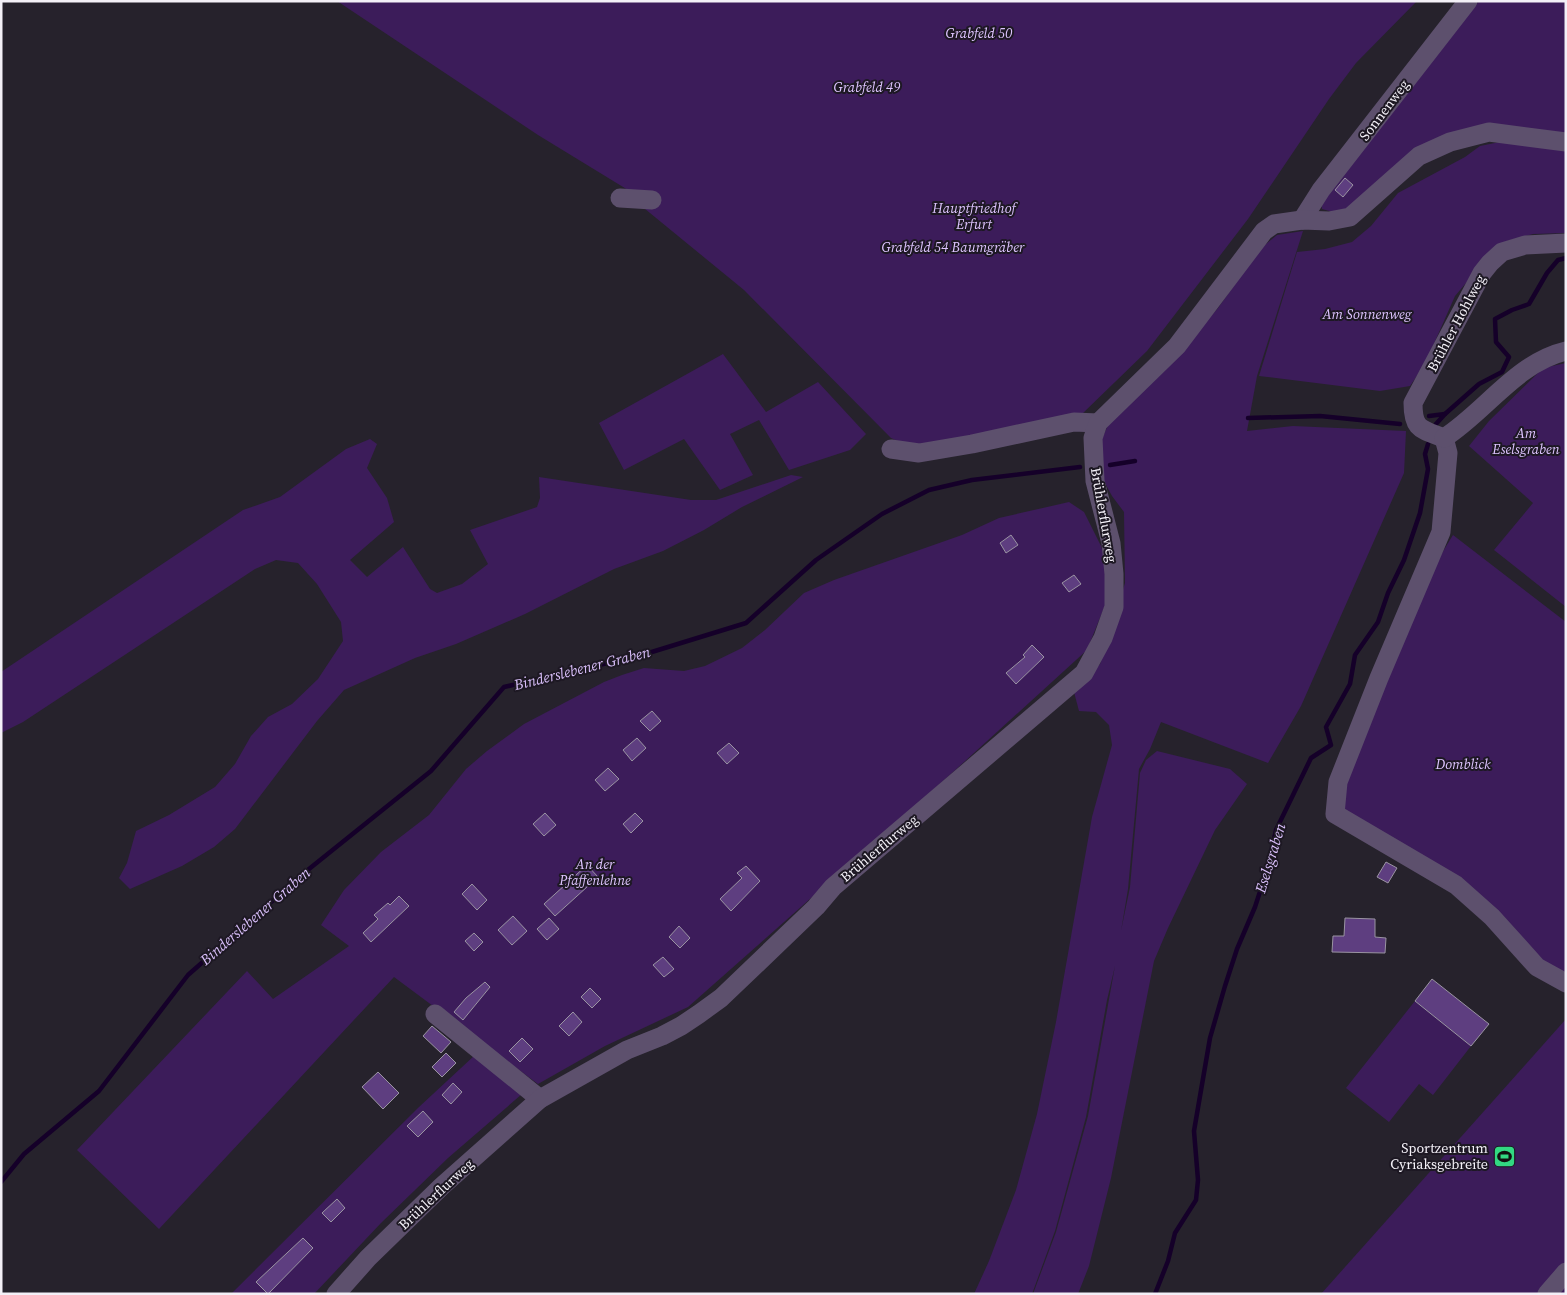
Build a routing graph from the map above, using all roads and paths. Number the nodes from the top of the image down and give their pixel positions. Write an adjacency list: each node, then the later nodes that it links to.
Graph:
1 (1468, 1): 5 (street, Sonnenweg)
2 (1566, 142): 5 (street)
3 (620, 198): 4 (street)
4 (652, 200)
5 (1302, 220): 8 (street)
6 (1566, 243): 9 (street, Brühler Hohlweg)
7 (1566, 351): 9 (street)
8 (1098, 423): 10 (street); 13 (street, Brühlerflurweg)
9 (1444, 438): 11 (street)
10 (891, 449)
11 (1566, 983)
12 (435, 1014): 13 (street)
13 (540, 1099): 15 (street, Brühlerflurweg)
14 (1566, 1272): 16 (street)
15 (336, 1294)
16 (1547, 1294)

